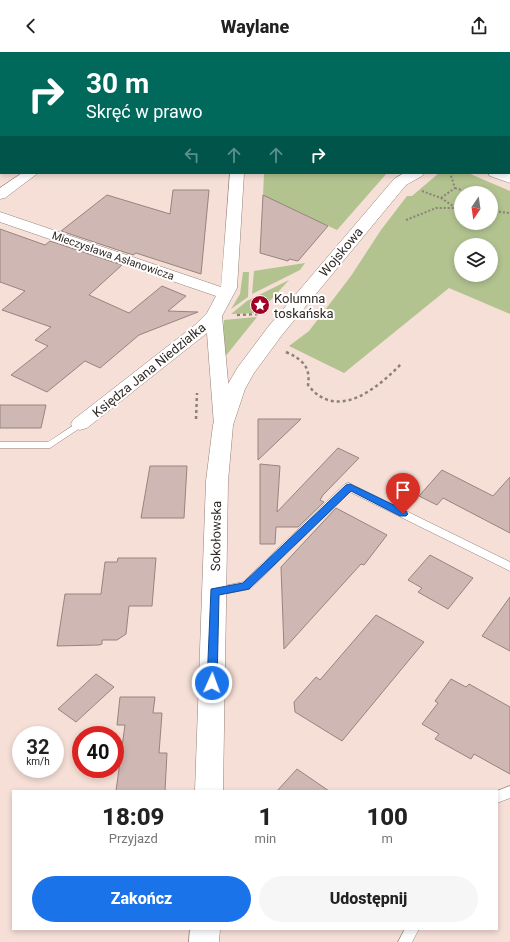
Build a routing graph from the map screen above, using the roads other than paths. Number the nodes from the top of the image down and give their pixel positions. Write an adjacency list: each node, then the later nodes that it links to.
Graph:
1 (30, 174): 7 (street)
2 (237, 174): 9 (street, Księdza Jana Niedziałka)
3 (412, 174): 5 (street, Wojskowa)
4 (498, 174): 6 (street)
5 (399, 177): 12 (street, Wojskowa)
6 (510, 179)
7 (0, 195)
8 (0, 217): 9 (street, Mieczysława Asłanowicza)
9 (226, 294): 10 (street, Księdza Jana Niedziałka)
10 (223, 316): 11 (street, Księdza Jana Niedziałka); 12 (street)
11 (80, 424): 13 (lane)
12 (223, 425): 15 (street, Sokołowska)
13 (0, 445)
14 (510, 567): 15 (lane)
15 (214, 592): 16 (street, Sokołowska)
16 (209, 790)
17 (510, 792): 18 (lane)
18 (498, 797)
19 (205, 930): 21 (street)
20 (411, 930): 22 (lane)
21 (204, 942)
22 (405, 942)

